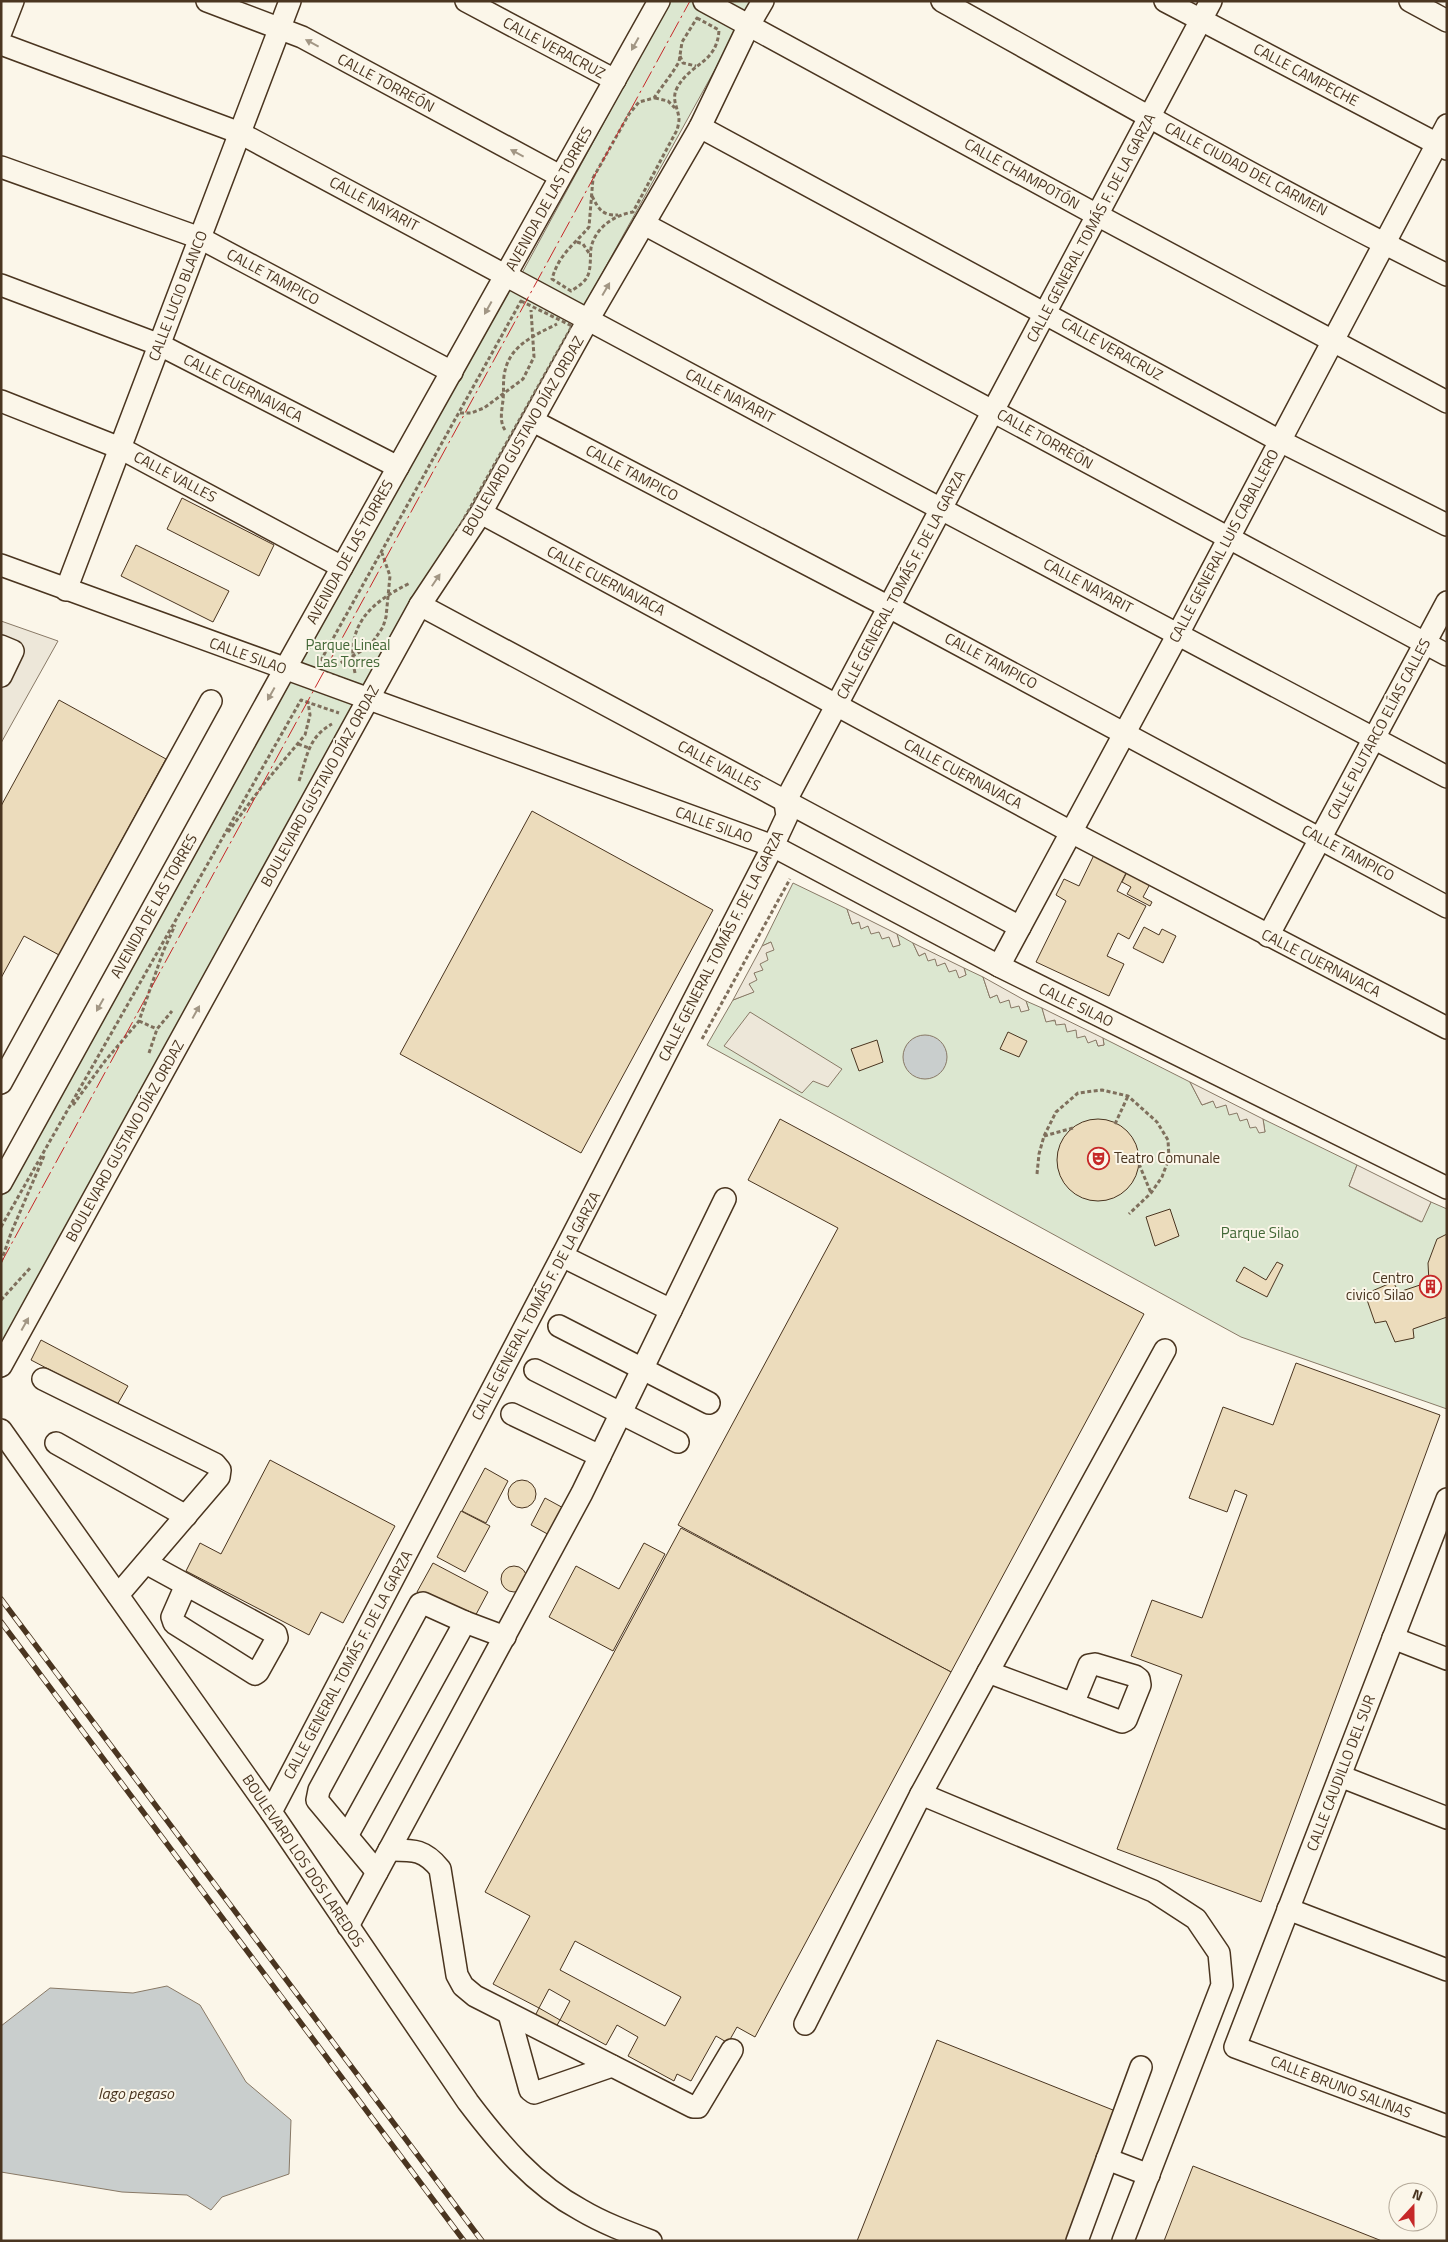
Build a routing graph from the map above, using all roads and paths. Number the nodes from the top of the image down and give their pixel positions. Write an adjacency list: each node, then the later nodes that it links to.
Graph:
1 (13, 1): 16 (street)
2 (208, 1): 15 (street, CALLE TORREÓN)
3 (290, 1): 15 (street, CALLE LUCIO BLANCO)
4 (466, 1): 20 (street, CALLE VERACRUZ)
5 (659, 1): 20 (street, AVENIDA DE LAS TORRES, one-way to 20)
6 (704, 1): 14 (street, CALLE CHAMPOTÓN)
7 (763, 1): 14 (street, BOULEVARD GUSTAVO DÍAZ ORDAZ)
8 (942, 1): 23 (street, CALLE CIUDAD DEL CARMEN)
9 (1165, 1): 12 (street, CALLE CAMPECHE)
10 (1212, 1): 12 (street, CALLE GENERAL TOMÁS F. DE LA GARZA)
11 (1410, 1): 13 (street)
12 (1201, 21): 23 (street, CALLE GENERAL TOMÁS F. DE LA GARZA); 27 (street, CALLE CAMPECHE)
13 (1447, 21)
14 (749, 26): 25 (street, BOULEVARD GUSTAVO DÍAZ ORDAZ); 32 (street, CALLE CHAMPOTÓN)
15 (280, 28): 26 (street, CALLE LUCIO BLANCO); 29 (street, CALLE TORREÓN, one-way to 15)
16 (1, 32)
17 (1, 44): 26 (street, CALLE NAYARIT)
18 (680, 53): 19 (path); 19 (path); 21 (path)
19 (697, 66): 22 (path)
20 (615, 80): 29 (street, AVENIDA DE LAS TORRES)
21 (654, 98): 22 (path); 30 (path)
22 (676, 109): 31 (path)
23 (1150, 117): 32 (street, CALLE GENERAL TOMÁS F. DE LA GARZA); 36 (street, CALLE CIUDAD DEL CARMEN)
24 (1447, 125): 27 (street, CALLE GENERAL LUIS CABALLERO)
25 (700, 127): 33 (street, BOULEVARD GUSTAVO DÍAZ ORDAZ); 42 (street, CALLE VERACRUZ)
26 (240, 133): 34 (street, CALLE LUCIO BLANCO); 38 (street, CALLE NAYARIT)
27 (1442, 146): 36 (street, CALLE GENERAL LUIS CABALLERO)
28 (1, 168): 34 (street, CALLE TAMPICO)
29 (560, 176): 38 (street, AVENIDA DE LAS TORRES)
30 (591, 195): 31 (path); 35 (path)
31 (620, 214): 37 (path)
32 (1098, 215): 42 (street, CALLE GENERAL TOMÁS F. DE LA GARZA); 46 (street, CALLE CHAMPOTÓN)
33 (644, 224): 43 (street, BOULEVARD GUSTAVO DÍAZ ORDAZ, one-way to 33); 52 (street, CALLE TORREÓN)
34 (200, 238): 47 (street, CALLE LUCIO BLANCO); 48 (street, CALLE TAMPICO)
35 (576, 242): 37 (path); 37 (path)
36 (1384, 244): 39 (street, CALLE CIUDAD DEL CARMEN); 46 (street, CALLE GENERAL LUIS CABALLERO)
37 (591, 257)
38 (507, 275): 43 (street, CALLE NAYARIT); 48 (street, AVENIDA DE LAS TORRES, one-way to 48)
39 (1447, 275)
40 (1, 285): 47 (street, CALLE CUERNAVACA)
41 (531, 306): 44 (path); 45 (path); 53 (path)
42 (1046, 312): 52 (street, CALLE GENERAL TOMÁS F. DE LA GARZA); 56 (street, CALLE VERACRUZ)
43 (588, 320): 54 (street, BOULEVARD GUSTAVO DÍAZ ORDAZ); 59 (street, CALLE NAYARIT)
44 (562, 321): 45 (path); 55 (path)
45 (534, 336): 49 (path); 49 (path)
46 (1332, 342): 51 (street, CALLE CHAMPOTÓN); 56 (street, CALLE GENERAL LUIS CABALLERO)
47 (160, 344): 57 (street, CALLE LUCIO BLANCO); 58 (street, CALLE CUERNAVACA)
48 (452, 372): 58 (street, AVENIDA DE LAS TORRES)
49 (504, 393): 53 (path); 55 (path)
50 (1, 401): 57 (street, CALLE VALLES)
51 (1447, 402)
52 (993, 411): 59 (street, CALLE GENERAL TOMÁS F. DE LA GARZA); 62 (street, CALLE TORREÓN)
53 (459, 413): 63 (path)
54 (533, 421): 60 (street, BOULEVARD GUSTAVO DÍAZ ORDAZ); 73 (street, CALLE TAMPICO)
55 (510, 437): 68 (path)
56 (1280, 441): 61 (street, CALLE VERACRUZ); 62 (street, CALLE GENERAL LUIS CABALLERO)
57 (120, 448): 65 (street, CALLE VALLES); 69 (street, CALLE LUCIO BLANCO)
58 (398, 467): 65 (street, AVENIDA DE LAS TORRES)
59 (941, 509): 73 (street, CALLE GENERAL TOMÁS F. DE LA GARZA); 74 (street, CALLE NAYARIT)
60 (481, 513): 72 (street, BOULEVARD GUSTAVO DÍAZ ORDAZ, one-way to 60); 85 (street, CALLE CUERNAVACA)
61 (1447, 525)
62 (1228, 539): 74 (street, CALLE GENERAL LUIS CABALLERO); 75 (street, CALLE TORREÓN)
63 (382, 552): 70 (path); 80 (path)
64 (1, 565): 69 (street, CALLE SILAO)
65 (342, 567): 79 (street, AVENIDA DE LAS TORRES)
66 (419, 580): 68 (path)
67 (412, 582): 70 (path)
68 (428, 582): 82 (path)
69 (66, 590): 79 (street, CALLE SILAO)
70 (388, 596): 77 (path); 77 (path)
71 (1447, 602): 75 (street, CALLE PLUTARCO ELÍAS CALLES)
72 (420, 605): 82 (street, BOULEVARD GUSTAVO DÍAZ ORDAZ); 92 (street, CALLE VALLES)
73 (889, 607): 85 (street, CALLE GENERAL TOMÁS F. DE LA GARZA); 87 (street, CALLE TAMPICO)
74 (1178, 634): 87 (street, CALLE GENERAL LUIS CABALLERO); 88 (street, CALLE NAYARIT)
75 (1425, 643): 78 (street, CALLE TORREÓN); 88 (street, CALLE PLUTARCO ELÍAS CALLES)
76 (1, 646): 81 (street)
77 (354, 655): 80 (path); 82 (path)
78 (1447, 655)
79 (285, 669): 82 (street, CALLE SILAO); 115 (street, AVENIDA DE LAS TORRES, one-way to 115)
80 (324, 672): 82 (path)
81 (1, 676)
82 (364, 692): 96 (street, CALLE SILAO); 126 (street, BOULEVARD GUSTAVO DÍAZ ORDAZ, one-way to 82)
83 (211, 700): 107 (street)
84 (308, 702): 86 (path); 89 (path); 95 (path)
85 (837, 705): 92 (street, CALLE GENERAL TOMÁS F. DE LA GARZA); 93 (street, CALLE CUERNAVACA)
86 (342, 714)
87 (1125, 732): 93 (street, CALLE GENERAL LUIS CABALLERO); 94 (street, CALLE TAMPICO)
88 (1374, 738): 91 (street, CALLE NAYARIT); 94 (street, CALLE PLUTARCO ELÍAS CALLES)
89 (298, 744): 90 (path); 95 (path)
90 (309, 748)
91 (1447, 777)
92 (785, 802): 96 (street, CALLE GENERAL TOMÁS F. DE LA GARZA); 100 (street, CALLE VALLES)
93 (1071, 832): 100 (street, CALLE GENERAL LUIS CABALLERO); 101 (street, CALLE CUERNAVACA)
94 (1320, 838): 99 (street, CALLE TAMPICO); 101 (street, CALLE PLUTARCO ELÍAS CALLES)
95 (219, 844): 98 (path)
96 (773, 846): 102 (street, CALLE SILAO); 121 (street, CALLE GENERAL TOMÁS F. DE LA GARZA)
97 (798, 883): 106 (path)
98 (185, 904): 103 (path); 111 (path)
99 (1447, 906)
100 (1020, 927): 102 (street, CALLE GENERAL LUIS CABALLERO)
101 (1268, 936): 104 (street, CALLE CUERNAVACA)
102 (999, 966): 116 (street, CALLE SILAO)
103 (139, 1021): 105 (path); 111 (path)
104 (1447, 1028)
105 (157, 1029)
106 (702, 1039)
107 (1, 1083)
108 (1128, 1096): 109 (path); 112 (path); 117 (path)
109 (1115, 1124)
110 (1073, 1128): 112 (path)
111 (56, 1131): 120 (path); 122 (path)
112 (1044, 1136): 114 (path)
113 (1139, 1164): 117 (path)
114 (1037, 1174)
115 (1, 1183)
116 (1447, 1188)
117 (1151, 1193): 119 (path)
118 (725, 1199): 123 (street)
119 (1129, 1214)
120 (1, 1227)
121 (562, 1256): 123 (street); 150 (street, CALLE GENERAL TOMÁS F. DE LA GARZA)
122 (1, 1262)
123 (671, 1310): 127 (street)
124 (559, 1326): 127 (street)
125 (1165, 1350): 146 (street)
126 (1, 1366)
127 (642, 1369): 130 (street); 131 (street)
128 (535, 1370): 131 (street)
129 (43, 1379): 138 (street)
130 (709, 1403)
131 (621, 1413): 134 (street); 136 (street)
132 (512, 1414): 136 (street)
133 (1, 1430): 141 (street, BOULEVARD LOS DOS LAREDOS)
134 (678, 1442)
135 (56, 1443): 138 (street)
136 (600, 1456): 143 (street)
137 (1446, 1502): 144 (street, CALLE CAUDILLO DEL SUR)
138 (186, 1516): 139 (street)
139 (146, 1564): 140 (street); 141 (street)
140 (186, 1585): 140 (street)
141 (118, 1596): 150 (street, BOULEVARD LOS DOS LAREDOS)
142 (465, 1622): 143 (street); 152 (street); 152 (street)
143 (505, 1636): 153 (street)
144 (1393, 1638): 145 (street); 148 (street, CALLE CAUDILLO DEL SUR)
145 (1447, 1659)
146 (988, 1672): 147 (street); 149 (street)
147 (1073, 1704)
148 (1340, 1776): 151 (street); 155 (street, CALLE CAUDILLO DEL SUR)
149 (921, 1794): 159 (street); 166 (street)
150 (271, 1812): 156 (street, BOULEVARD LOS DOS LAREDOS)
151 (1447, 1818)
152 (347, 1836): 154 (street)
153 (389, 1850): 154 (street); 158 (street)
154 (377, 1872): 156 (street)
155 (1288, 1909): 157 (street); 160 (street, CALLE CAUDILLO DEL SUR)
156 (348, 1926): 167 (street, BOULEVARD LOS DOS LAREDOS)
157 (1447, 1970)
158 (509, 2014): 162 (street); 162 (street)
159 (805, 2024)
160 (1235, 2047): 164 (street, CALLE BRUNO SALINAS)
161 (732, 2050): 162 (street)
162 (612, 2066)
163 (1141, 2067): 165 (street)
164 (1447, 2126)
165 (1107, 2159): 166 (street); 168 (street)
166 (1149, 2175): 169 (street)
167 (651, 2241)
168 (1077, 2241)
169 (1123, 2241)

